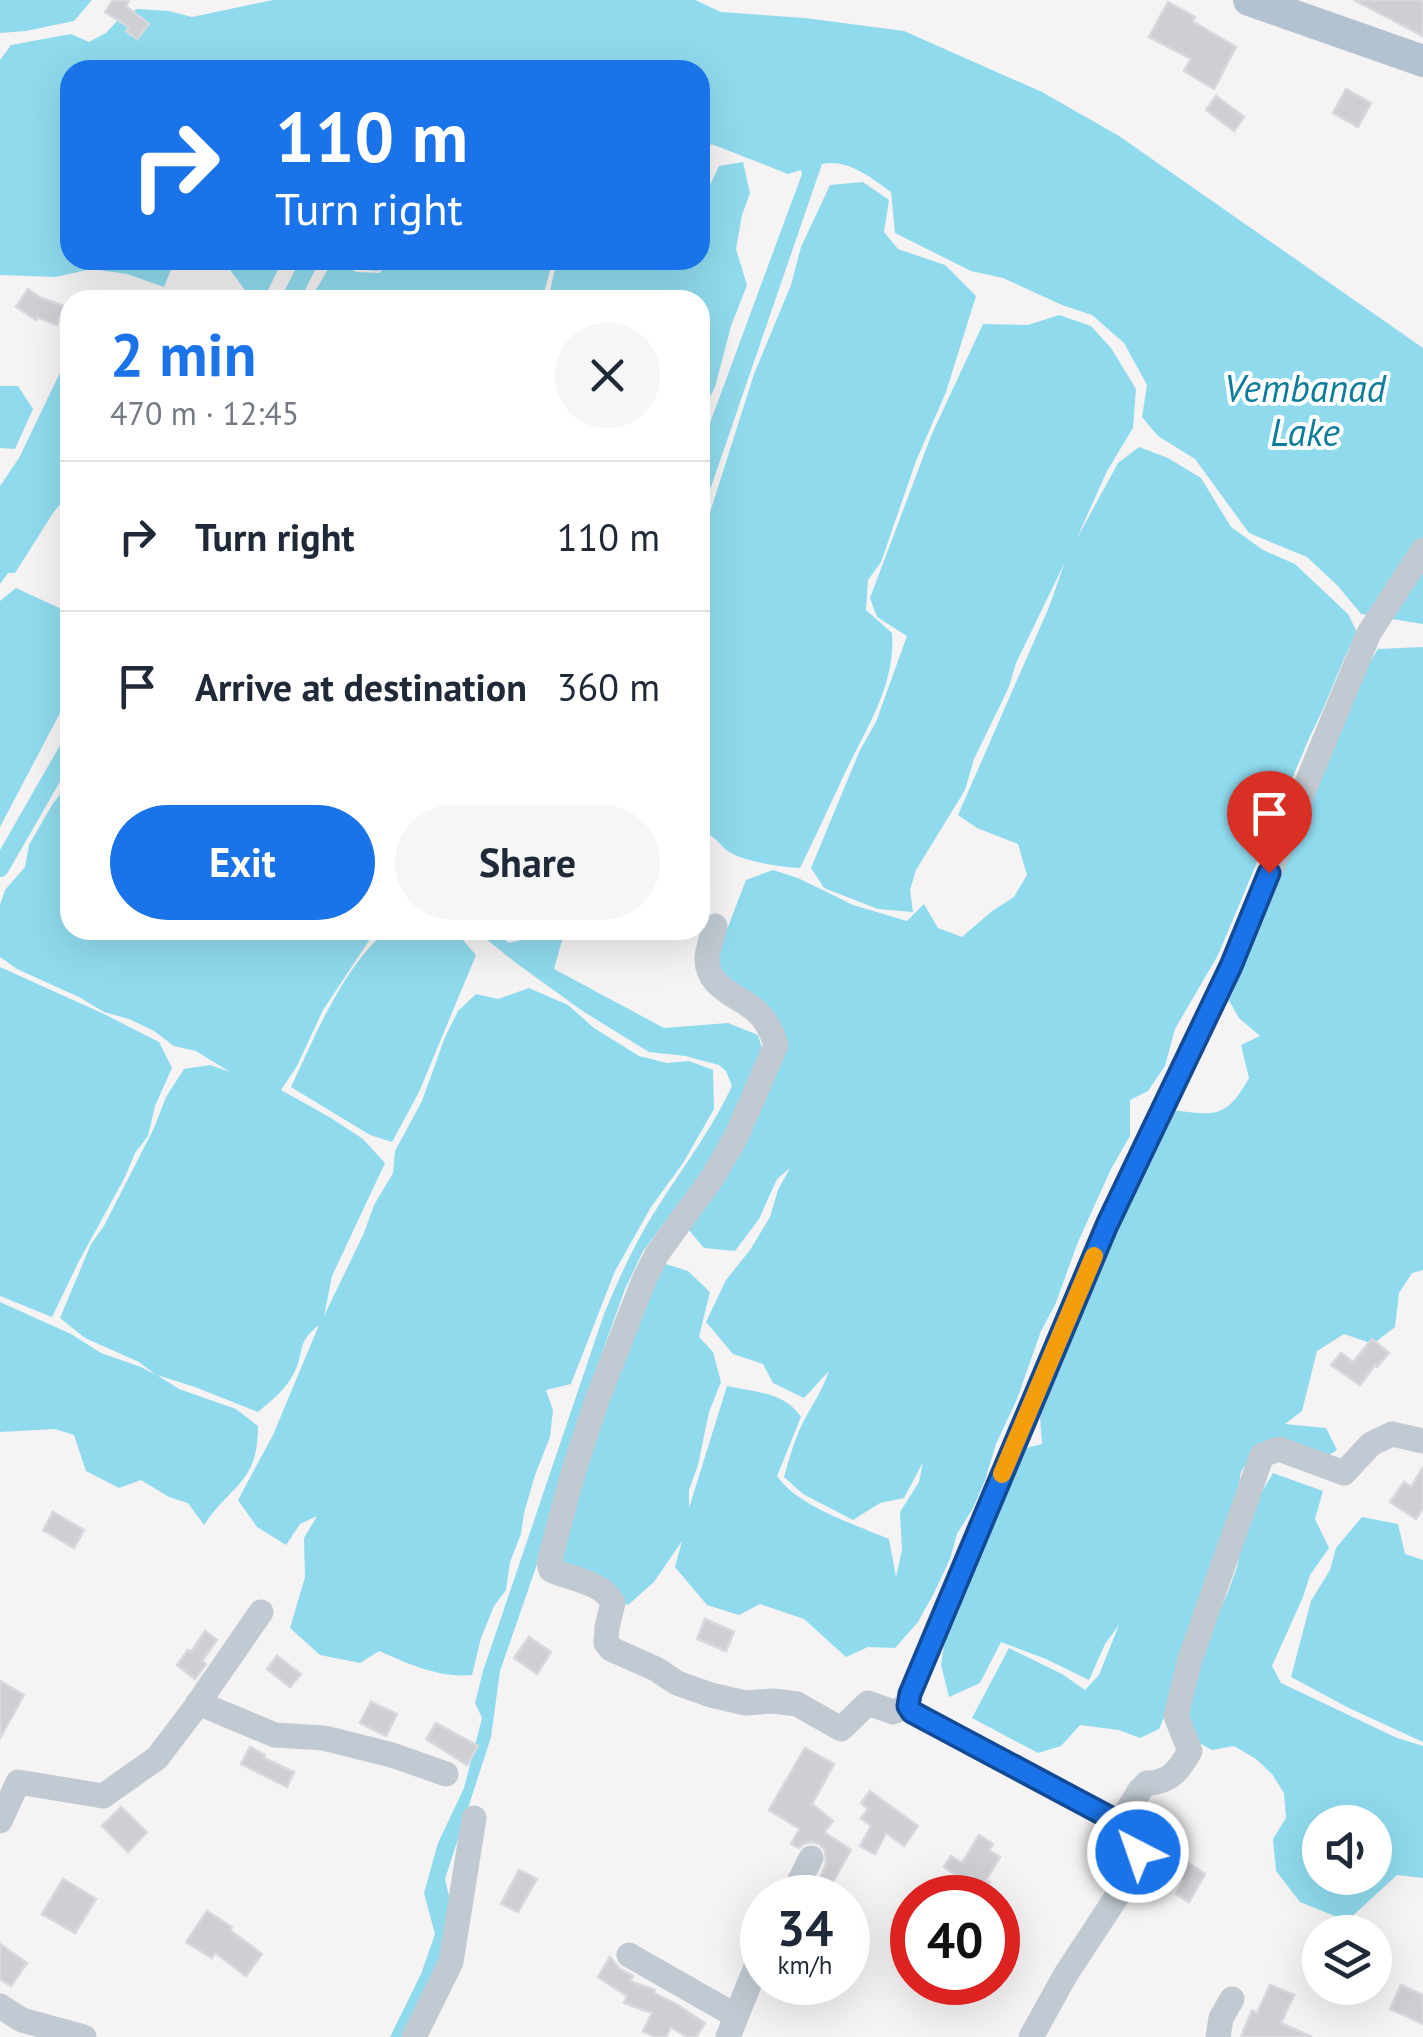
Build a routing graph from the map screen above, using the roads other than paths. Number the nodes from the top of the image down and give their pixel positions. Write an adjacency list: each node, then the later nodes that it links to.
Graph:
1 (1250, 0): 2 (main road)
2 (1423, 61)
3 (1423, 550): 8 (street)
4 (715, 926): 8 (street)
5 (1423, 1442): 12 (street)
6 (261, 1612): 7 (street)
7 (198, 1702): 9 (street); 11 (street)
8 (908, 1706): 12 (street)
9 (446, 1774)
10 (474, 1818): 20 (street)
11 (0, 1821)
12 (1120, 1823): 21 (street)
13 (811, 1858): 14 (street)
14 (802, 1875)
15 (629, 1954): 18 (street)
16 (1232, 1999): 22 (street)
17 (13, 2021): 19 (street)
18 (732, 2026)
19 (84, 2037)
20 (414, 2037)
21 (1031, 2037)
22 (1218, 2037)

